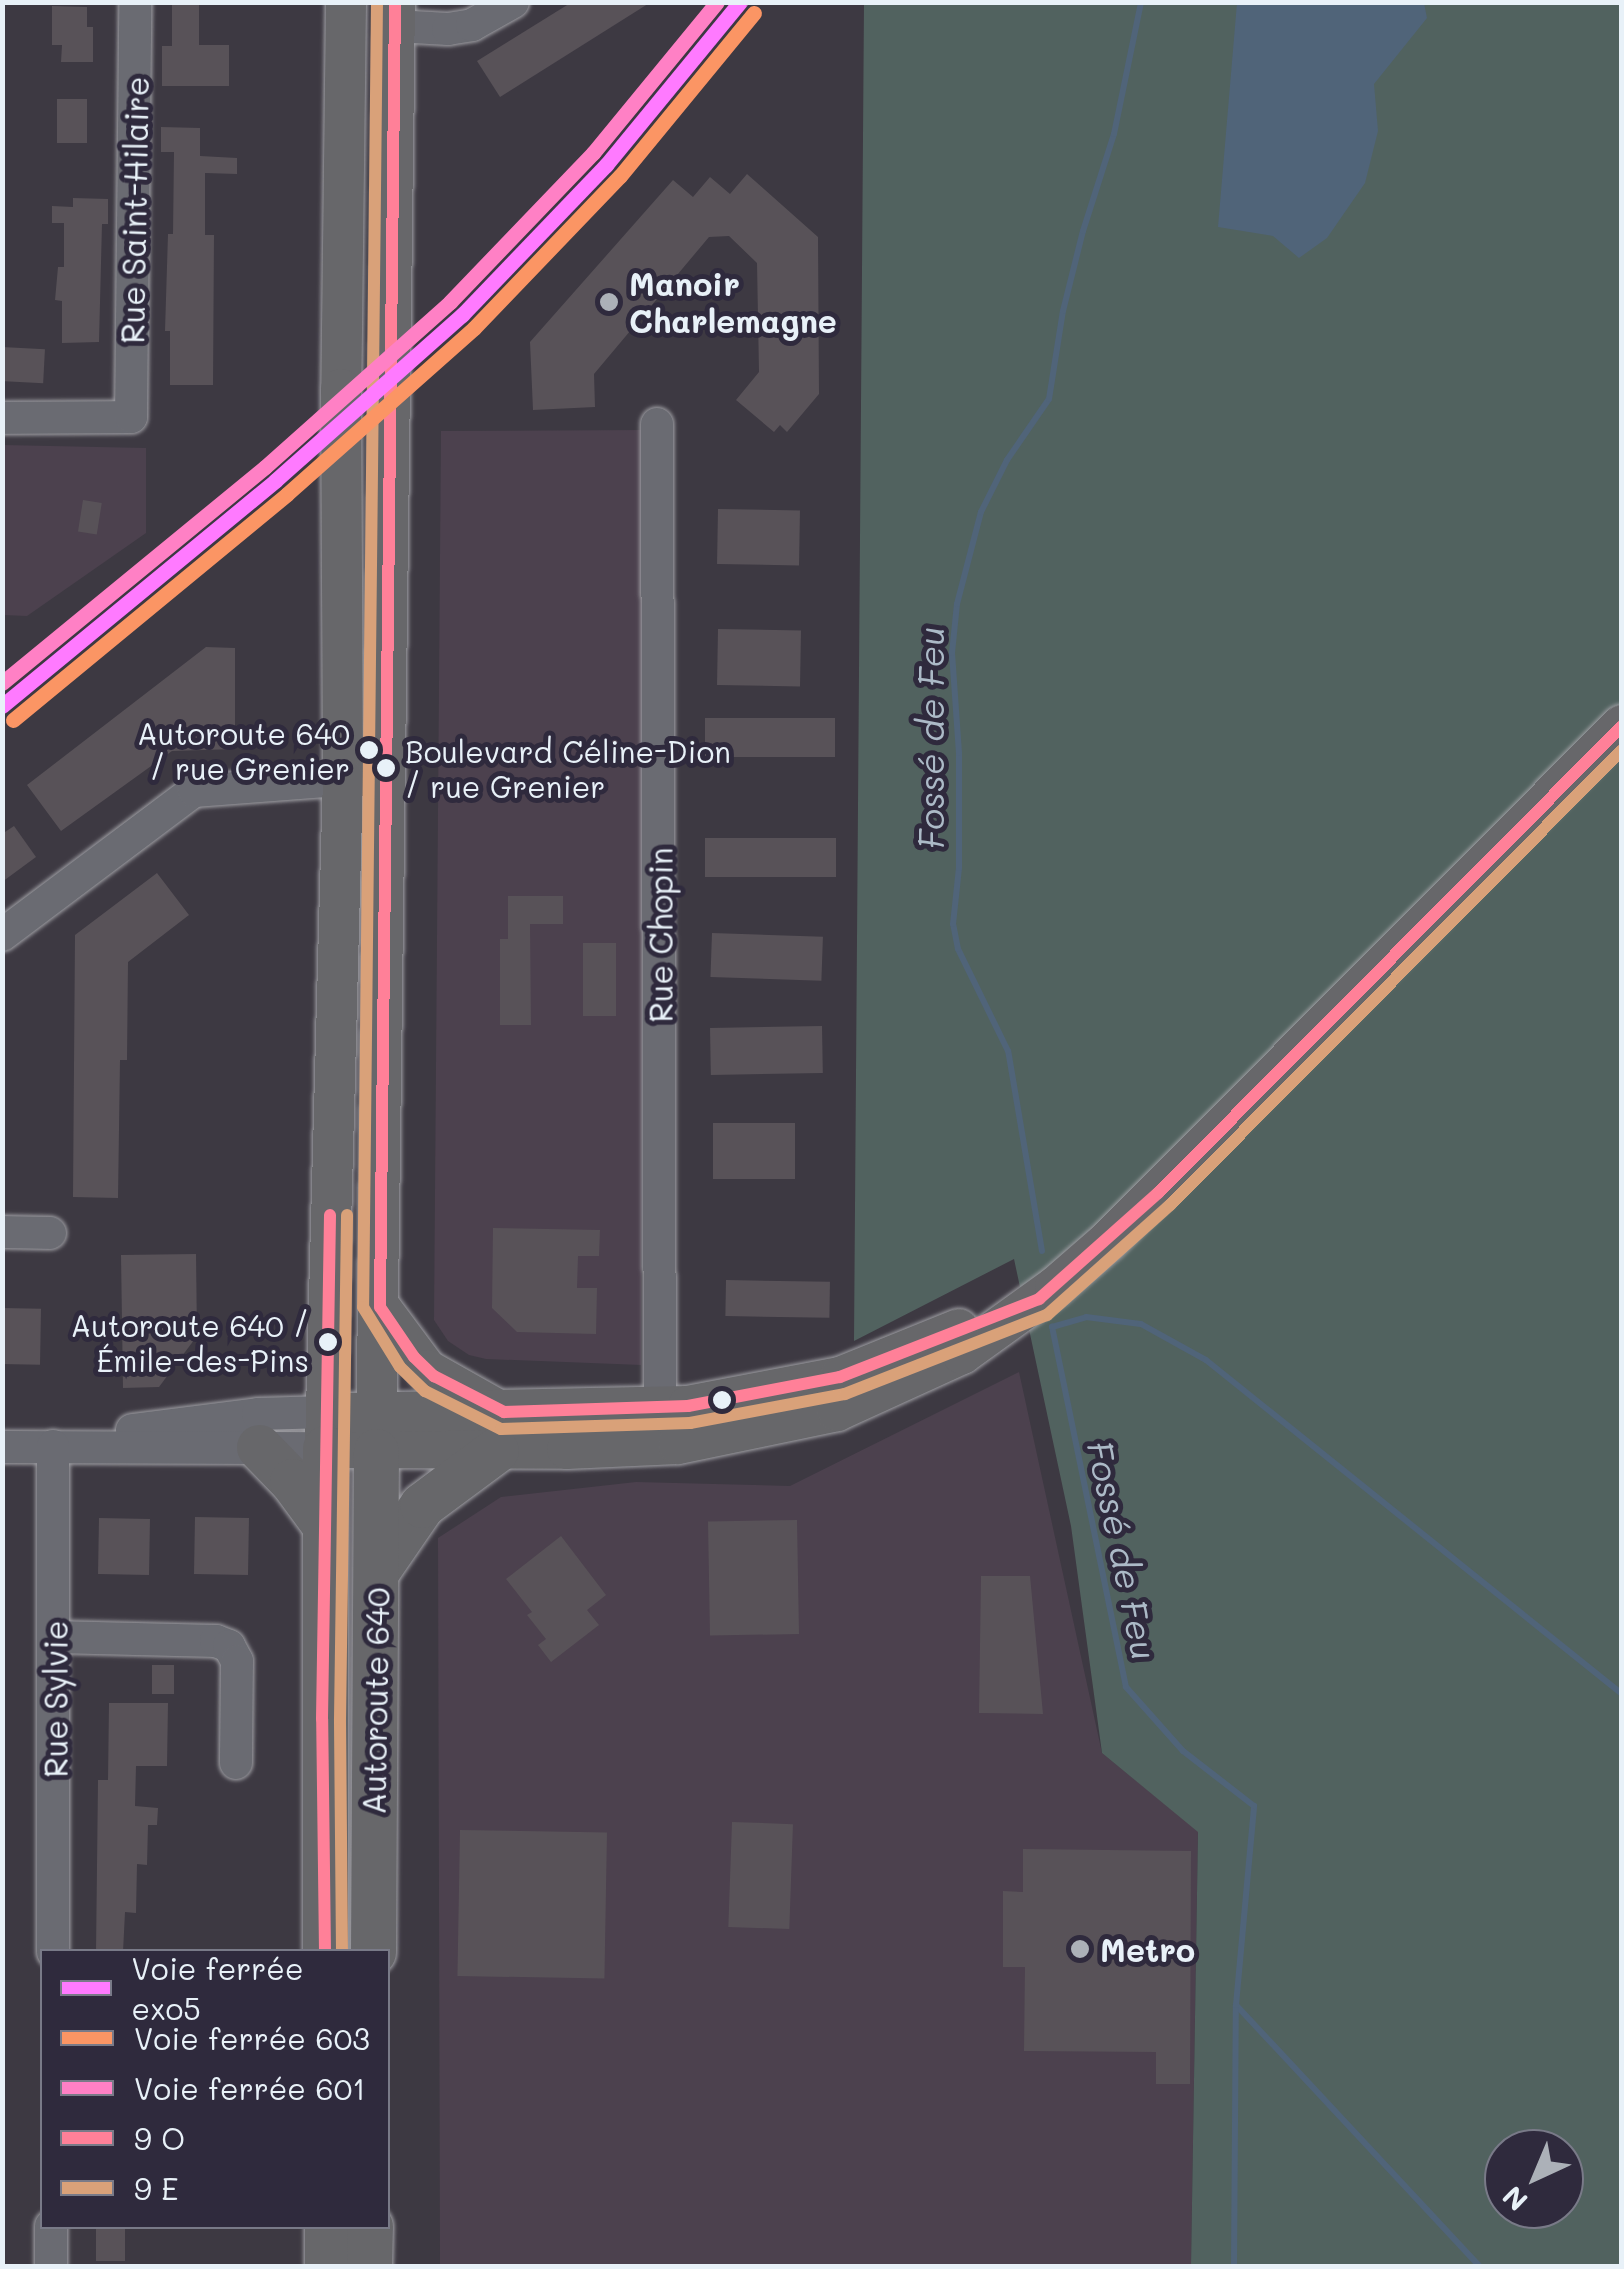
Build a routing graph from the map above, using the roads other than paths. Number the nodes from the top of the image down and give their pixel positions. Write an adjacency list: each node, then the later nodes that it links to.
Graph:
1 (135, 2): 5 (street, Rue Saint-Hilaire)
2 (346, 2): 8 (main road)
3 (513, 2): 4 (street)
4 (395, 14): 9 (main road)
5 (2, 418)
6 (657, 424): 14 (street, Rue Chopin)
7 (1622, 726): 14 (main road)
8 (343, 778): 9 (street); 10 (street); 15 (main road)
9 (386, 778): 13 (main road)
10 (2, 935)
11 (2, 1232): 12 (street)
12 (50, 1232)
13 (380, 1307): 16 (main road); 17 (main road)
14 (660, 1427): 16 (main road)
15 (326, 1430): 17 (main road); 18 (street); 20 (street); 21 (highway, Autoroute 640)
16 (500, 1431): 17 (main road); 22 (highway)
17 (376, 1432): 22 (highway, Autoroute 640)
18 (68, 1445): 19 (street); 20 (street); 23 (street, Rue Sylvie)
19 (2, 1446)
20 (259, 1448): 21 (highway)
21 (324, 1523): 26 (highway, Autoroute 640)
22 (376, 1572): 27 (highway, Autoroute 640)
23 (55, 1636): 24 (street); 25 (street, Rue Sylvie)
24 (236, 1764)
25 (53, 1949)
26 (325, 1949)
27 (372, 1949)
28 (51, 2229): 31 (street)
29 (327, 2229): 32 (highway)
30 (370, 2229): 33 (highway)
31 (51, 2266)
32 (327, 2266)
33 (370, 2266)

